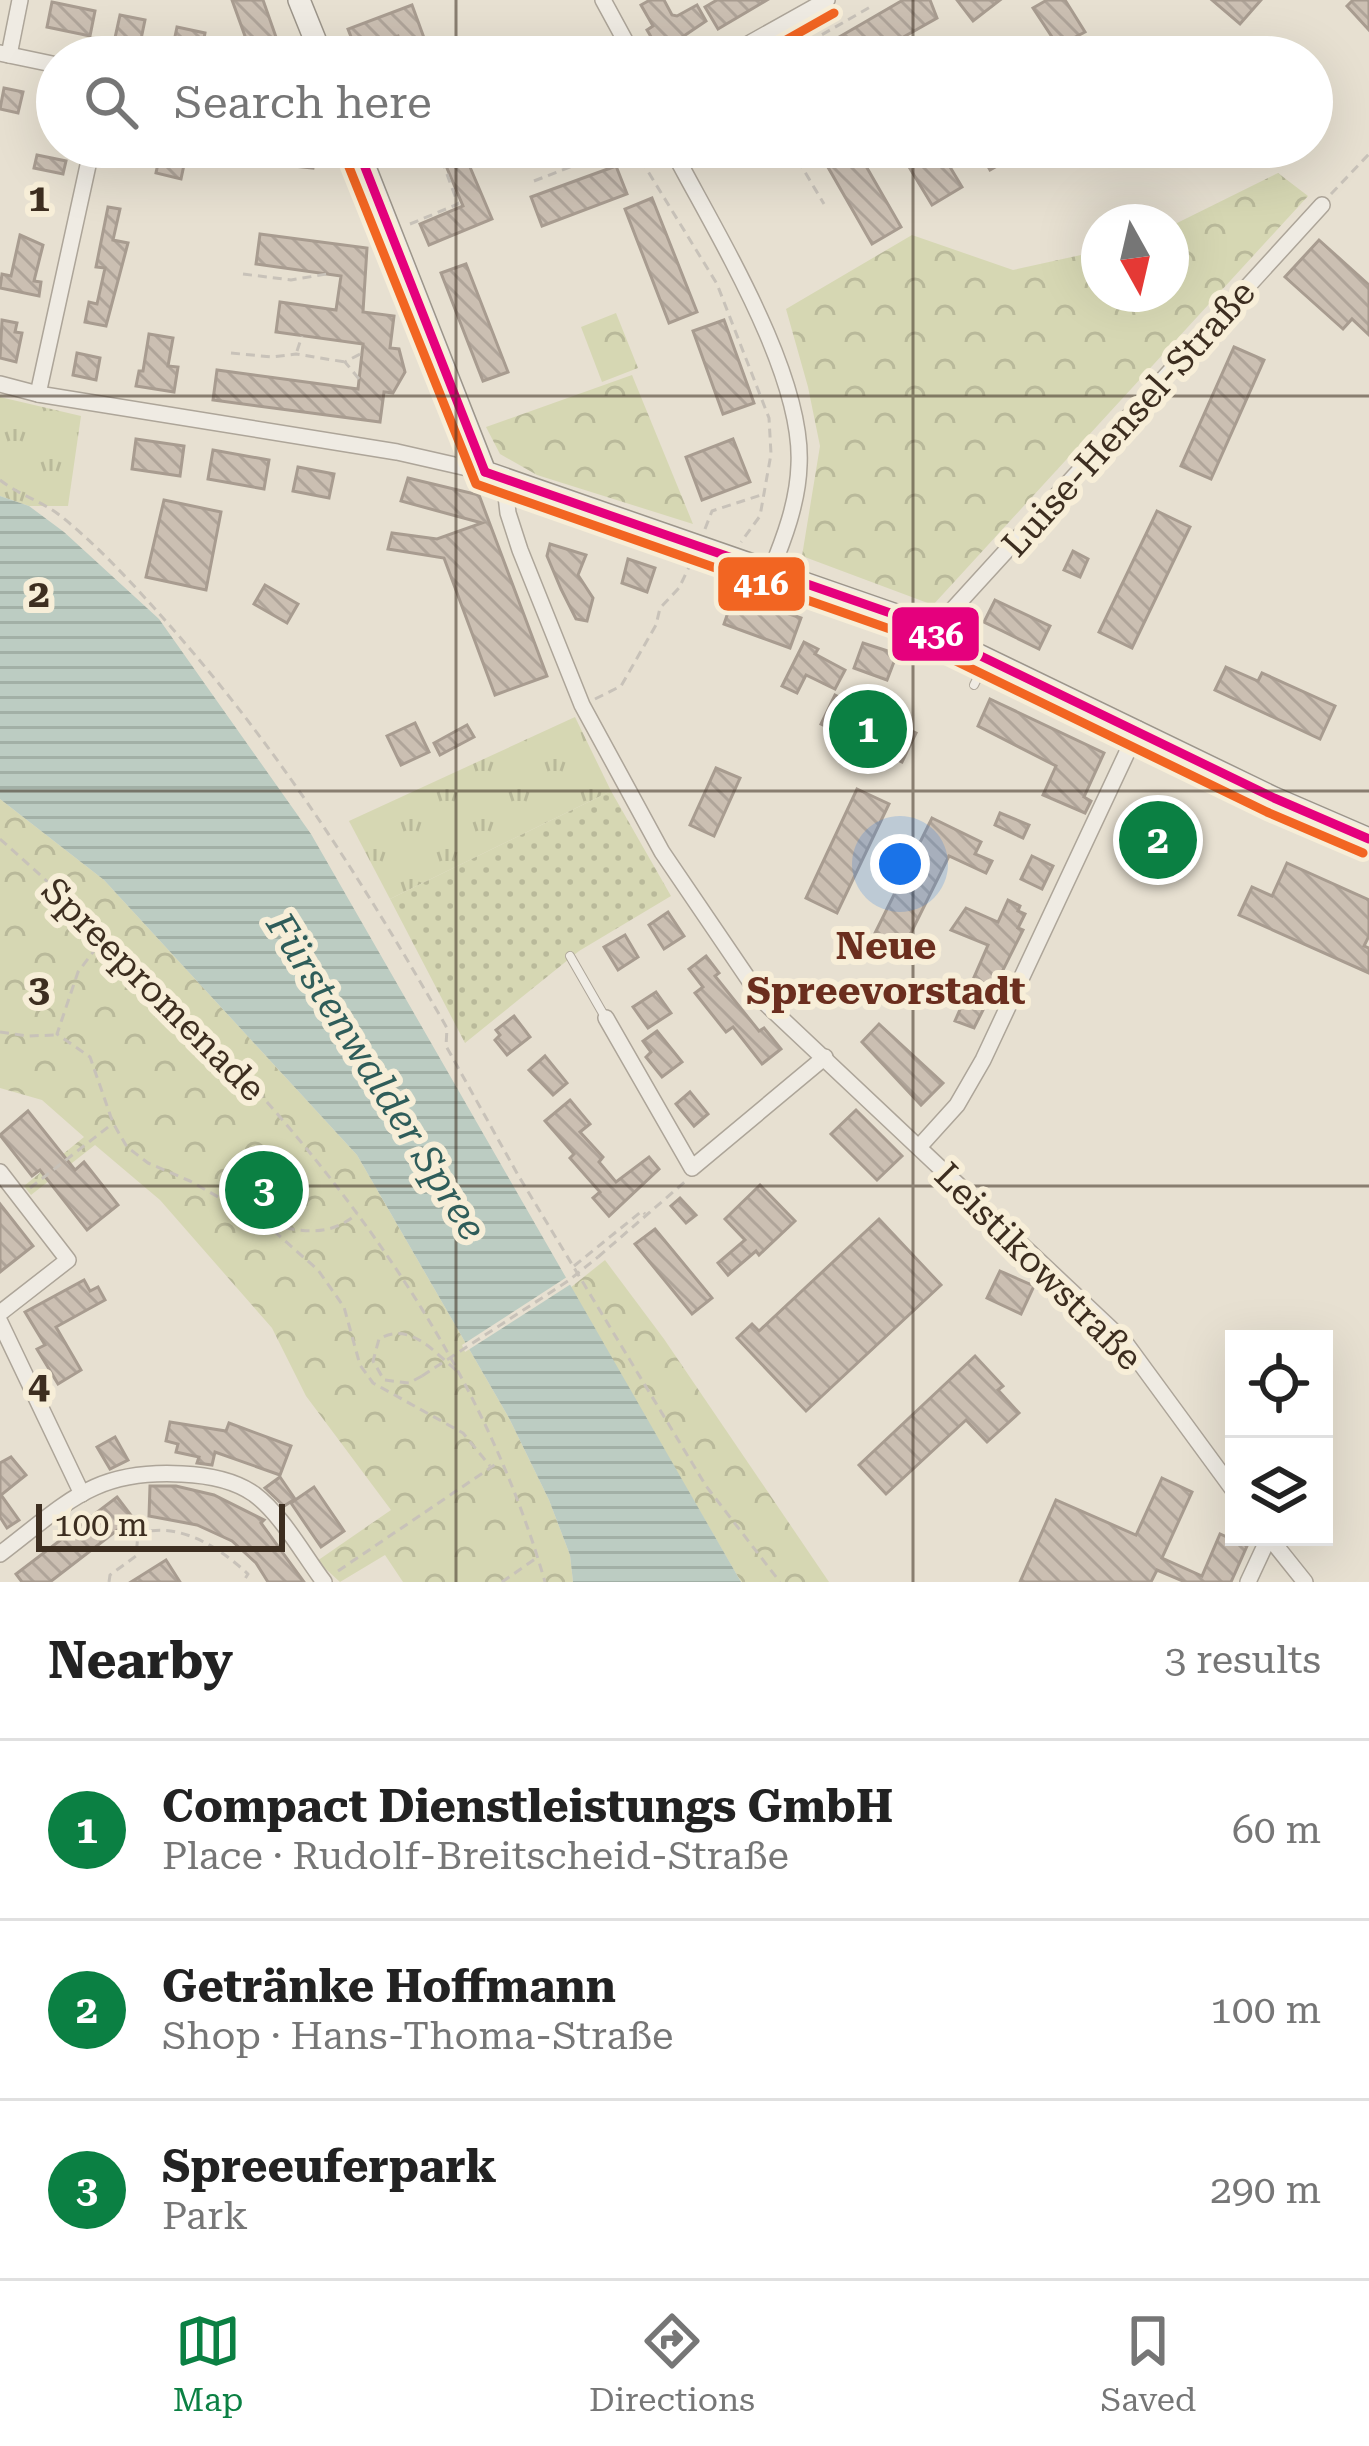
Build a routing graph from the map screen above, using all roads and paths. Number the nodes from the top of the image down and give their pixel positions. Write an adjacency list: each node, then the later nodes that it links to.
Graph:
1 (20, 0): 10 (street)
2 (299, 0): 6 (main road)
3 (603, 0): 7 (street)
4 (827, 0): 8 (street)
5 (872, 6): 9 (path)
6 (314, 36)
7 (623, 36)
8 (763, 36)
9 (819, 36)
10 (4, 54): 11 (street)
11 (36, 61)
12 (1369, 154): 22 (path)
13 (87, 168): 35 (street)
14 (365, 168): 36 (main road)
15 (444, 168): 23 (path)
16 (646, 168): 38 (path)
17 (682, 168): 41 (street)
18 (803, 168): 21 (path)
19 (568, 169): 20 (path)
20 (534, 181)
21 (824, 204)
22 (1322, 205): 42 (street, Luise-Hensel-Straße)
23 (406, 226)
24 (281, 267): 27 (path)
25 (243, 274): 27 (path)
26 (327, 274): 27 (path)
27 (280, 278)
28 (302, 336): 31 (path)
29 (231, 352): 31 (path)
30 (362, 352): 32 (path)
31 (296, 354): 32 (path)
32 (345, 362): 33 (path)
33 (359, 380)
34 (0, 384): 35 (street)
35 (38, 394): 36 (street)
36 (495, 475): 39 (main road); 45 (street, Leistikowstraße)
37 (0, 480): 63 (path)
38 (764, 494): 39 (path); 40 (path)
39 (697, 548): 40 (main road); 45 (path)
40 (729, 559): 41 (main road)
41 (770, 573): 42 (main road)
42 (936, 633): 43 (main road)
43 (988, 658): 44 (lane); 46 (main road)
44 (974, 685)
45 (582, 705): 54 (street, Leistikowstraße)
46 (1138, 729): 48 (main road); 56 (street)
47 (0, 839): 49 (path, Spreepromenade)
48 (1369, 839)
49 (107, 934): 53 (path); 60 (path, Spreepromenade)
50 (570, 956): 51 (lane)
51 (606, 1018): 57 (street)
52 (0, 1032): 53 (path)
53 (57, 1034): 55 (path)
54 (825, 1057): 56 (street, Leistikowstraße); 57 (street)
55 (113, 1123): 59 (path); 62 (path)
56 (919, 1147): 69 (street, Leistikowstraße)
57 (692, 1168): 61 (path)
58 (0, 1172): 59 (street)
59 (19, 1197): 64 (street)
60 (358, 1213): 62 (path); 66 (path, Spreepromenade)
61 (647, 1215): 63 (path); 66 (path, bridge)
62 (266, 1224): 68 (path)
63 (574, 1266): 80 (path)
64 (0, 1312)
65 (0, 1322): 70 (street)
66 (459, 1372): 67 (path, Spreepromenade)
67 (500, 1461): 68 (path); 74 (path, Spreepromenade)
68 (490, 1466): 75 (path)
69 (1225, 1480)
70 (82, 1494): 73 (street); 75 (street)
71 (1265, 1546): 81 (street)
72 (1276, 1546): 82 (street)
73 (0, 1554)
74 (538, 1558): 78 (path); 79 (path, Spreepromenade)
75 (323, 1581)
76 (109, 1582): 77 (path)
77 (244, 1582)
78 (502, 1582)
79 (545, 1582)
80 (780, 1582)
81 (1248, 1582)
82 (1304, 1582)

